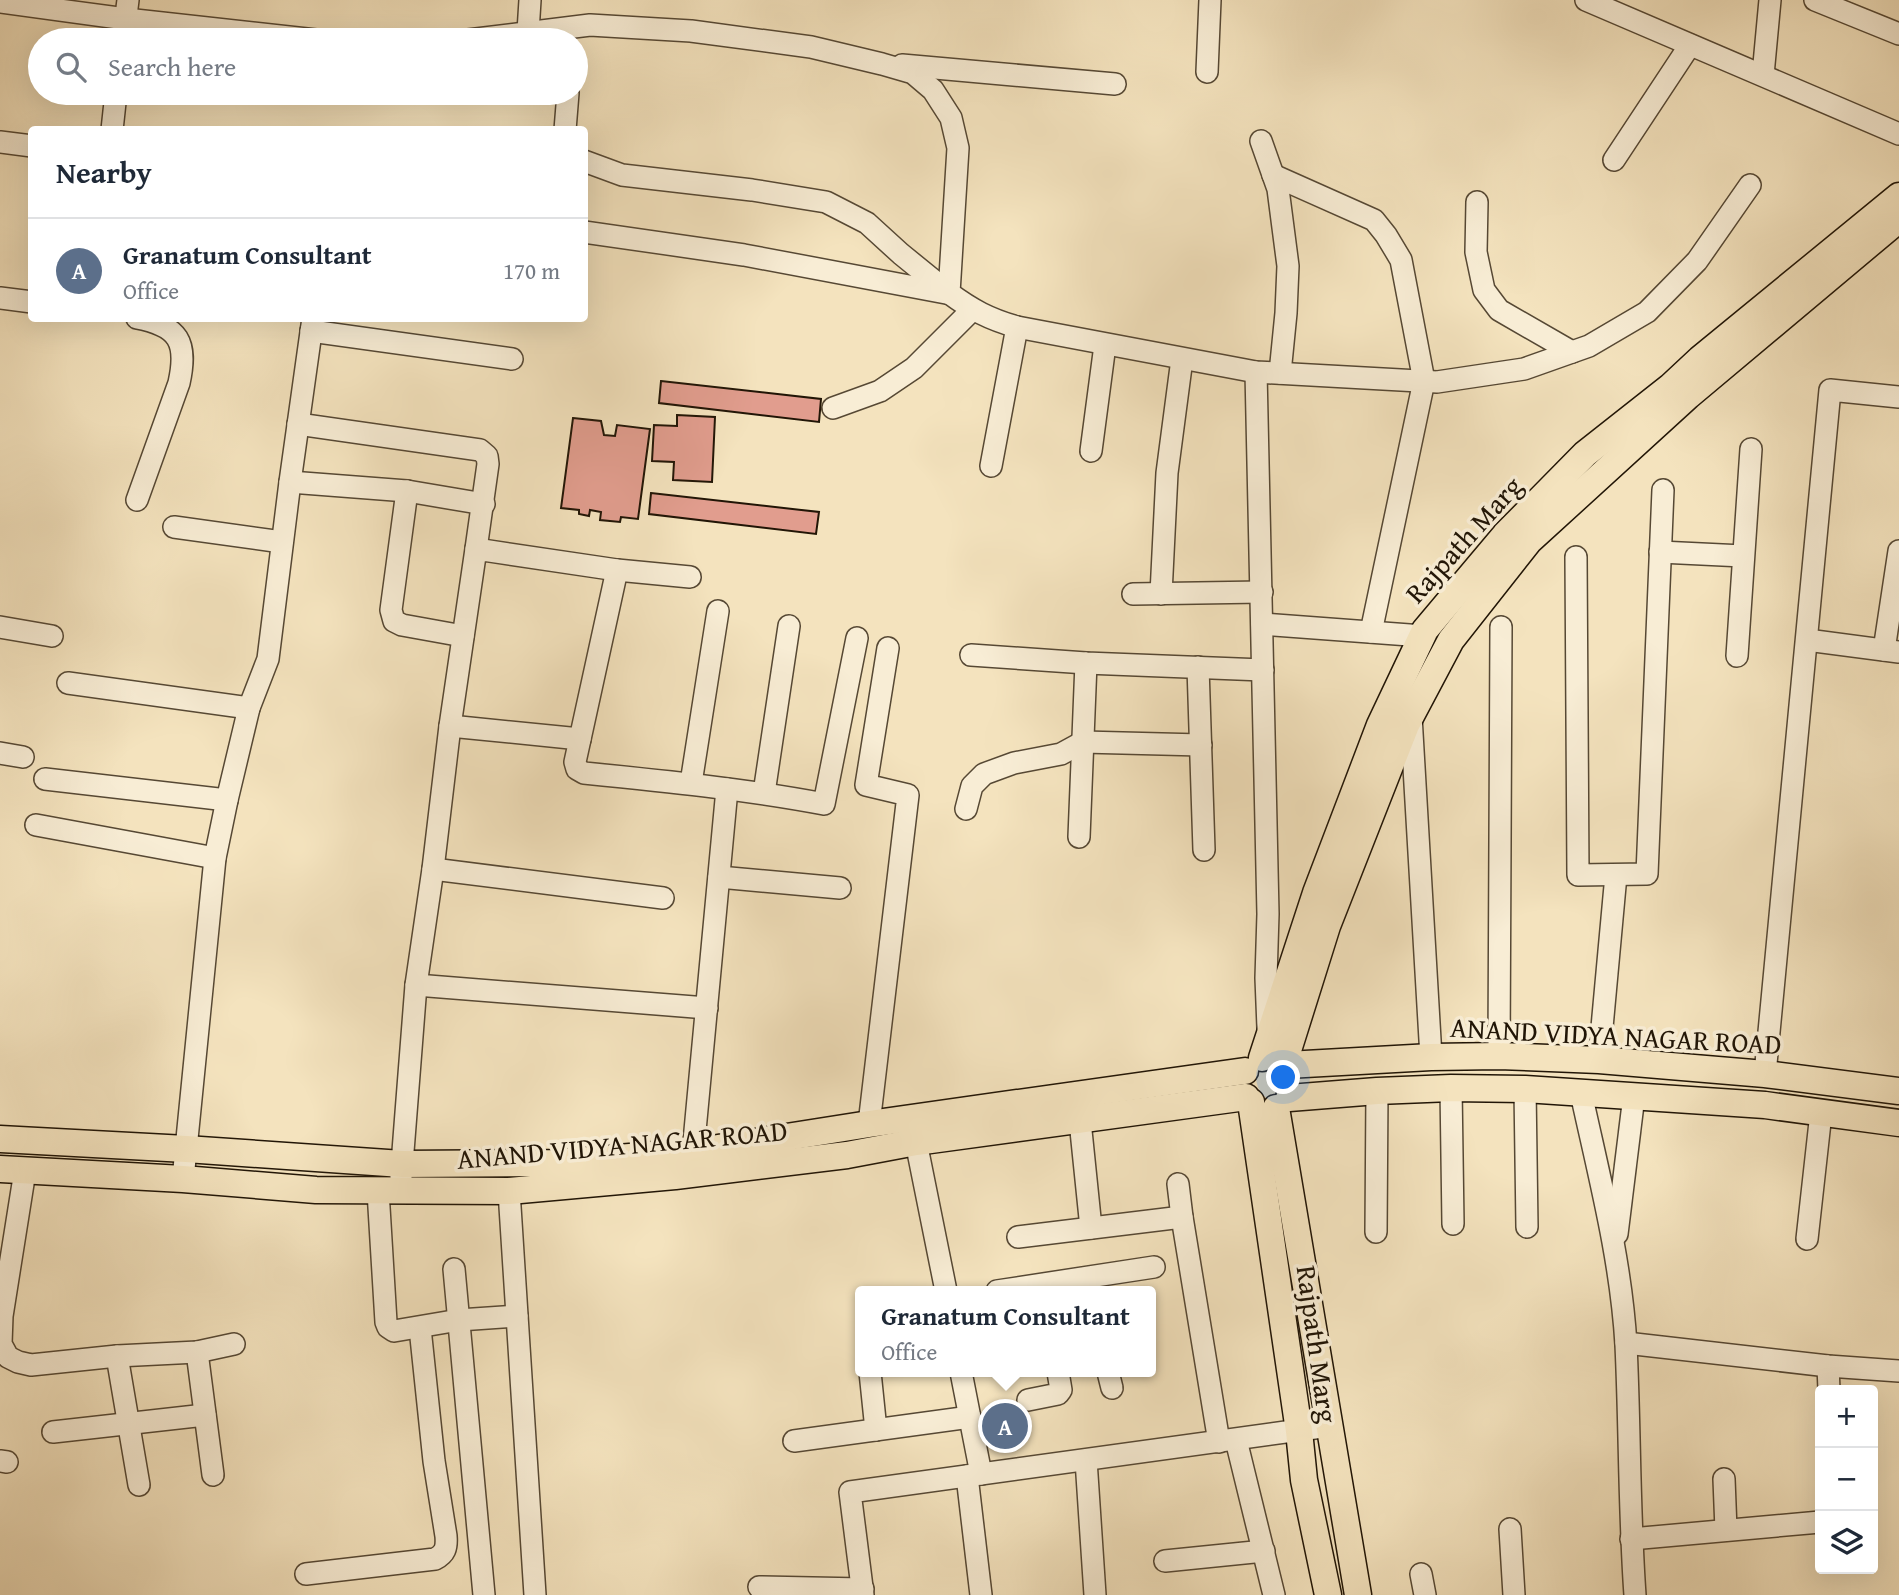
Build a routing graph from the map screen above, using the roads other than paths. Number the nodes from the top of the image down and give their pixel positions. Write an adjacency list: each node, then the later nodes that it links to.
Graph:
1 (530, 0): 10 (street)
2 (1210, 0): 15 (street)
3 (1586, 0): 13 (street)
4 (1770, 0): 16 (street)
5 (1815, 0): 12 (street)
6 (0, 2): 7 (street)
7 (127, 9): 8 (street); 9 (street)
8 (125, 28)
9 (243, 28)
10 (528, 28)
11 (582, 28): 14 (street)
12 (1899, 34)
13 (1690, 45): 16 (street); 26 (street)
14 (882, 64): 17 (street); 36 (street)
15 (1207, 72)
16 (1763, 75): 22 (street)
17 (1115, 84)
18 (114, 105): 20 (street)
19 (567, 105): 21 (street)
20 (112, 126)
21 (565, 126)
22 (1899, 134)
23 (1261, 141): 30 (street)
24 (0, 142): 25 (street)
25 (28, 146)
26 (1614, 160)
27 (588, 162): 29 (street)
28 (588, 169): 29 (street)
29 (622, 175): 36 (street)
30 (1273, 175): 48 (street); 49 (street)
31 (1750, 185): 44 (street)
32 (1899, 195): 81 (main road, Rajpath Marg)
33 (1477, 202): 44 (street)
34 (1899, 219): 93 (main road, Rajpath Marg)
35 (588, 233): 36 (street)
36 (948, 293): 39 (street)
37 (0, 298): 38 (street)
38 (28, 302)
39 (972, 310): 42 (street); 51 (street)
40 (151, 322): 59 (street)
41 (312, 325): 45 (street); 52 (street)
42 (1017, 327): 43 (street); 55 (street)
43 (1105, 345): 46 (street); 54 (street)
44 (1572, 352): 49 (street)
45 (512, 359)
46 (1182, 359): 47 (street); 72 (street)
47 (1256, 372): 48 (street); 70 (street)
48 (1280, 373): 49 (street)
49 (1424, 381): 78 (street)
50 (1899, 397): 83 (street)
51 (833, 408)
52 (298, 424): 56 (street); 60 (street)
53 (1751, 449): 66 (street)
54 (1091, 451)
55 (991, 466)
56 (290, 482): 58 (street); 62 (street)
57 (1663, 490): 65 (street)
58 (407, 491): 60 (street); 80 (street)
59 (137, 500)
60 (484, 504): 63 (street)
61 (174, 527): 62 (street)
62 (282, 542): 92 (street)
63 (476, 549): 68 (street); 80 (street)
64 (1899, 551): 85 (street)
65 (1660, 552): 66 (street); 111 (street)
66 (1744, 556): 87 (street)
67 (1576, 557): 111 (street)
68 (617, 570): 69 (street); 95 (street)
69 (690, 578)
70 (1262, 592): 72 (street); 74 (street)
71 (1133, 594): 72 (street)
72 (1161, 594)
73 (718, 611): 101 (street)
74 (1262, 624): 78 (street); 90 (street)
75 (789, 626): 103 (street)
76 (0, 627): 79 (street)
77 (1501, 627): 117 (street)
78 (1371, 632): 81 (street)
79 (52, 636)
80 (463, 636): 94 (street)
81 (1423, 636): 121 (main road, Rajpath Marg)
82 (857, 638): 103 (street)
83 (1807, 640): 85 (street); 120 (street)
84 (888, 649): 131 (street)
85 (1891, 651)
86 (971, 655): 88 (street)
87 (1737, 656)
88 (1086, 663): 89 (street); 96 (street)
89 (1198, 667): 90 (street); 97 (street)
90 (1263, 670): 121 (street)
91 (68, 683): 92 (street)
92 (249, 708): 104 (street)
93 (1411, 714): 118 (street); 121 (main road, Rajpath Marg)
94 (450, 726): 95 (street); 110 (street)
95 (580, 739): 101 (street)
96 (1083, 742): 97 (street); 105 (street); 107 (street)
97 (1200, 745): 108 (street)
98 (0, 753): 99 (street)
99 (23, 757)
100 (45, 779): 104 (street)
101 (691, 783): 102 (street)
102 (727, 789): 103 (street); 112 (street)
103 (764, 793)
104 (227, 800): 109 (street)
105 (966, 809)
106 (36, 825): 109 (street)
107 (1079, 837)
108 (1204, 850)
109 (215, 858): 134 (street)
110 (433, 869): 114 (street); 115 (street)
111 (1616, 875): 119 (street)
112 (719, 877): 113 (street); 116 (street)
113 (840, 888)
114 (663, 898)
115 (415, 985): 116 (street); 136 (street)
116 (708, 1008): 135 (street)
117 (1499, 1056): 118 (main road, ANAND VIDYA NAGAR ROAD); 119 (main road, ANAND VIDYA NAGAR ROAD)
118 (1431, 1057): 121 (main road, ANAND VIDYA NAGAR ROAD)
119 (1599, 1060): 120 (main road, ANAND VIDYA NAGAR ROAD)
120 (1765, 1074): 125 (main road, ANAND VIDYA NAGAR ROAD)
121 (1267, 1078): 124 (main road, ANAND VIDYA NAGAR ROAD); 129 (main road, ANAND VIDYA NAGAR ROAD); 131 (main road, ANAND VIDYA NAGAR ROAD); 172 (main road, Rajpath Marg); 174 (main road, Rajpath Marg)
122 (1451, 1088): 123 (main road, ANAND VIDYA NAGAR ROAD); 124 (main road, ANAND VIDYA NAGAR ROAD); 143 (street)
123 (1525, 1089): 126 (main road, ANAND VIDYA NAGAR ROAD); 144 (street)
124 (1377, 1091): 146 (street)
125 (1899, 1091)
126 (1581, 1093): 127 (main road, ANAND VIDYA NAGAR ROAD); 149 (street)
127 (1634, 1096): 128 (main road, ANAND VIDYA NAGAR ROAD); 149 (street)
128 (1821, 1113): 130 (main road, ANAND VIDYA NAGAR ROAD); 148 (street)
129 (1080, 1121): 133 (main road, ANAND VIDYA NAGAR ROAD); 145 (street)
130 (1899, 1123)
131 (869, 1124): 135 (main road, ANAND VIDYA NAGAR ROAD)
132 (0, 1139): 134 (main road, ANAND VIDYA NAGAR ROAD)
133 (916, 1142): 141 (main road, ANAND VIDYA NAGAR ROAD); 152 (street)
134 (186, 1149): 136 (main road, ANAND VIDYA NAGAR ROAD); 138 (street)
135 (693, 1152): 136 (main road, ANAND VIDYA NAGAR ROAD)
136 (402, 1164): 140 (street)
137 (12, 1170): 138 (main road, ANAND VIDYA NAGAR ROAD); 155 (street)
138 (183, 1180): 140 (main road, ANAND VIDYA NAGAR ROAD)
139 (1178, 1184): 142 (street)
140 (389, 1191): 141 (main road, ANAND VIDYA NAGAR ROAD); 157 (street)
141 (509, 1191): 154 (street)
142 (1182, 1217): 145 (street); 177 (street)
143 (1453, 1224)
144 (1527, 1227)
145 (1091, 1228): 147 (street)
146 (1376, 1232)
147 (1018, 1237)
148 (1807, 1239)
149 (1616, 1250): 158 (street)
150 (1154, 1267): 153 (street)
151 (454, 1269): 156 (street)
152 (945, 1286)
153 (1030, 1286)
154 (517, 1315): 156 (street); 194 (street)
155 (1, 1316): 161 (street)
156 (459, 1320): 157 (street); 193 (street)
157 (420, 1328): 189 (street)
158 (1626, 1343): 162 (street); 186 (street)
159 (234, 1344): 160 (street)
160 (197, 1352): 161 (street); 169 (street)
161 (117, 1356): 171 (street)
162 (1828, 1366): 163 (street); 167 (street)
163 (1899, 1371)
164 (871, 1377): 173 (street)
165 (962, 1377): 170 (street)
166 (1059, 1377): 168 (street)
167 (1829, 1385)
168 (1028, 1400)
169 (205, 1415): 171 (street); 179 (street)
170 (970, 1417): 173 (street); 180 (street)
171 (129, 1423): 175 (street); 182 (street)
172 (1329, 1426): 174 (street); 199 (main road, Rajpath Marg)
173 (876, 1430): 176 (street)
174 (1299, 1431): 177 (street); 198 (main road, Rajpath Marg)
175 (52, 1432)
176 (794, 1441)
177 (1227, 1441): 178 (street); 187 (street)
178 (1086, 1460): 180 (street); 196 (street)
179 (213, 1475)
180 (974, 1475): 192 (street); 195 (street)
181 (1724, 1479): 185 (street)
182 (139, 1485)
183 (1815, 1522): 185 (street)
184 (1510, 1529): 201 (street)
185 (1726, 1530): 186 (street)
186 (1631, 1539): 202 (street)
187 (1264, 1551): 188 (street); 197 (street)
188 (1165, 1561)
189 (306, 1574)
190 (1421, 1574): 200 (street)
191 (759, 1587): 192 (street)
192 (863, 1592)
193 (484, 1595)
194 (535, 1595)
195 (981, 1595)
196 (1095, 1595)
197 (1275, 1595)
198 (1328, 1595)
199 (1358, 1595)
200 (1425, 1595)
201 (1514, 1595)
202 (1635, 1595)

